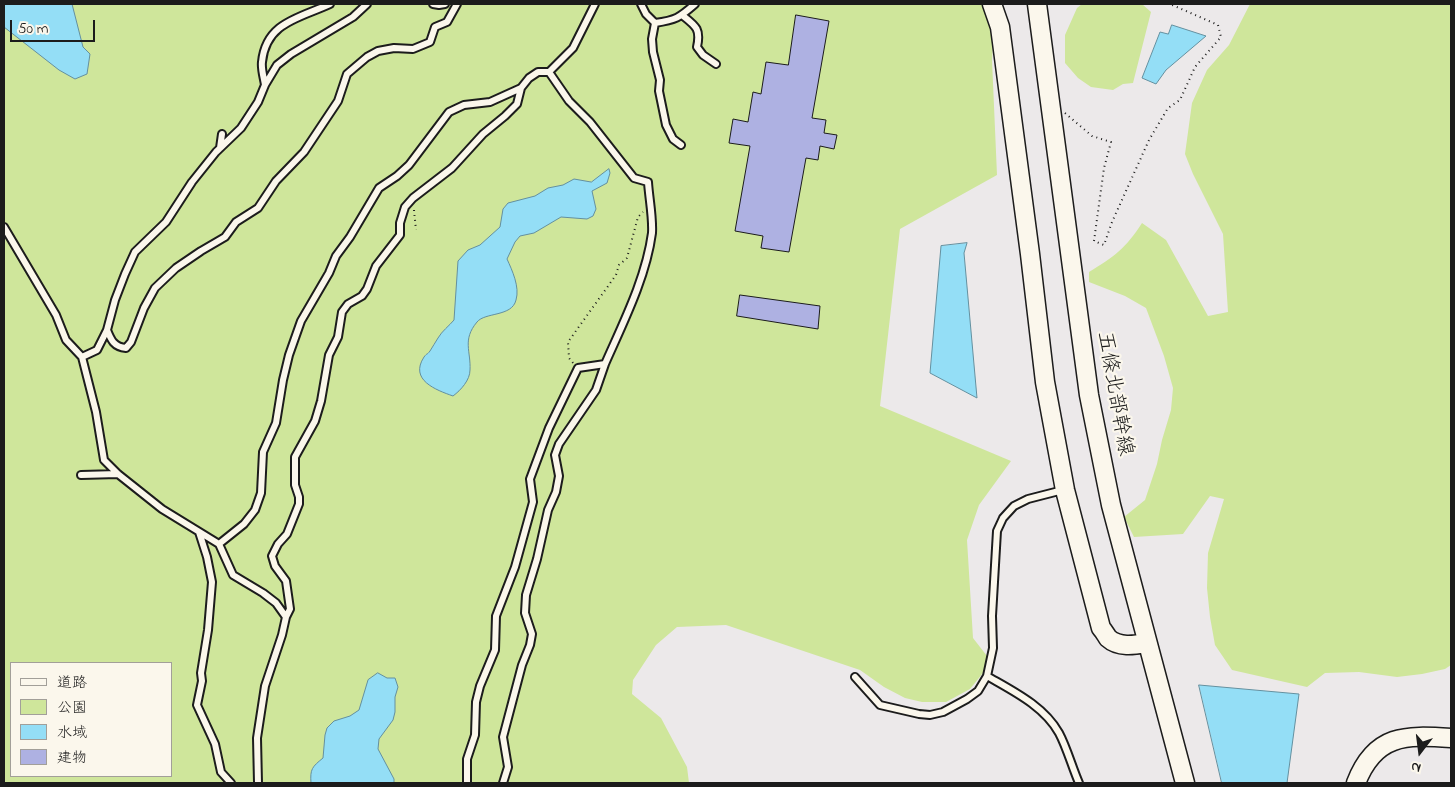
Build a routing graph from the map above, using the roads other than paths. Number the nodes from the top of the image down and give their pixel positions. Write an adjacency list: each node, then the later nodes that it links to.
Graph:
1 (330, 4): 15 (lane)
2 (367, 4): 15 (lane)
3 (433, 4): 4 (lane)
4 (445, 4)
5 (456, 4): 21 (lane)
6 (595, 4): 14 (lane)
7 (642, 4): 12 (lane)
8 (695, 4): 11 (lane)
9 (992, 4): 26 (street)
10 (1036, 4): 30 (street, 五條北部幹線)
11 (682, 15): 12 (lane); 13 (lane)
12 (655, 22): 18 (lane)
13 (716, 64)
14 (549, 72): 16 (lane); 23 (lane)
15 (264, 85): 19 (lane)
16 (521, 88): 28 (lane); 29 (lane)
17 (222, 134): 19 (lane)
18 (681, 145)
19 (220, 148): 21 (lane)
20 (4, 227): 22 (lane)
21 (107, 330): 22 (lane)
22 (82, 357): 24 (lane)
23 (606, 364): 36 (lane); 37 (lane)
24 (118, 474): 25 (lane); 27 (lane)
25 (82, 475)
26 (1065, 490): 30 (street); 31 (lane)
27 (199, 532): 28 (lane); 34 (lane)
28 (219, 544): 29 (lane)
29 (286, 617): 35 (lane)
30 (1147, 643): 39 (street, 五條北部幹線)
31 (987, 676): 32 (lane); 38 (lane)
32 (855, 677)
33 (1451, 738): 40 (street)
34 (231, 783)
35 (258, 783)
36 (467, 783)
37 (504, 783)
38 (1079, 783)
39 (1185, 783)
40 (1356, 783)

